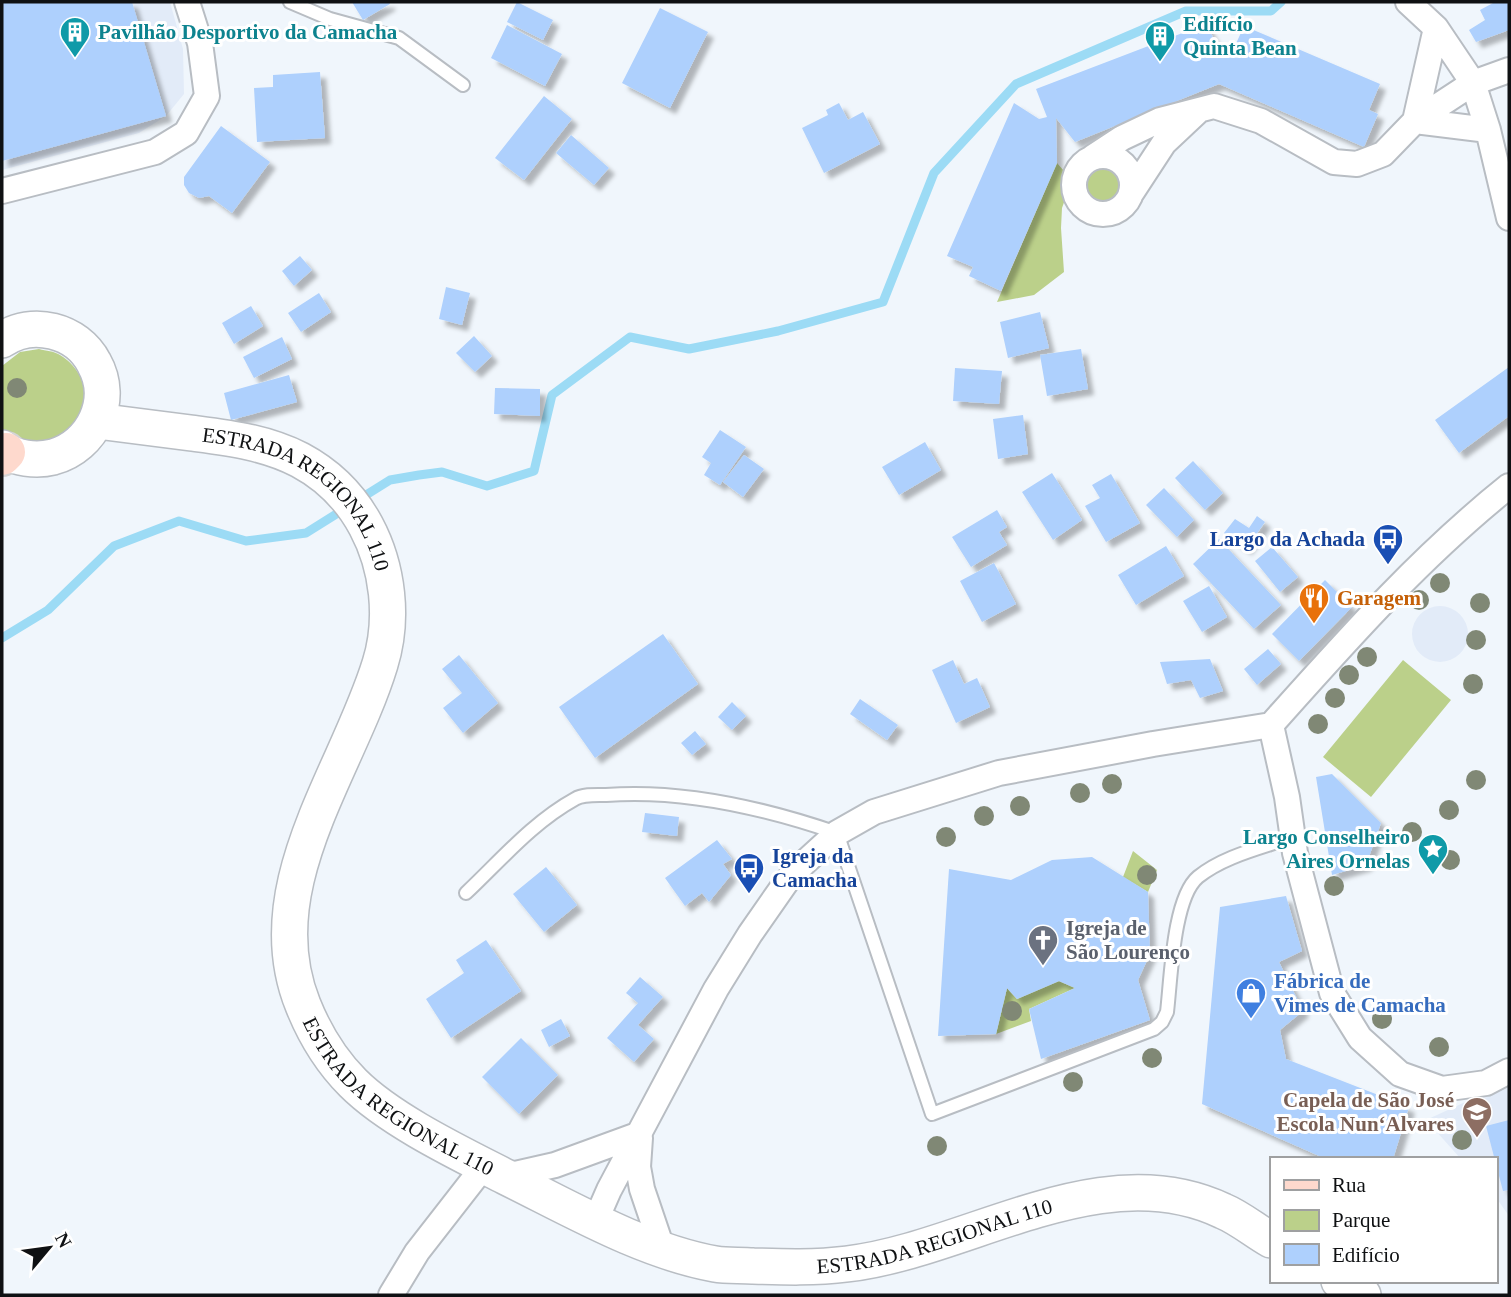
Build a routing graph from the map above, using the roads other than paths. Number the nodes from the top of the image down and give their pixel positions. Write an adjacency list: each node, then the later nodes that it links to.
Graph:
1 (187, 2): 13 (street)
2 (290, 2): 7 (lane)
3 (1409, 2): 4 (street)
4 (1436, 28): 6 (street); 9 (street)
5 (1509, 70): 6 (street)
6 (1474, 83): 9 (street); 10 (street)
7 (463, 85)
8 (1200, 109): 9 (street); 11 (street); 14 (street)
9 (1415, 121): 10 (street)
10 (1488, 130): 12 (street)
11 (1093, 157): 14 (street); 14 (street)
12 (1504, 175): 15 (street)
13 (2, 191)
14 (1132, 192)
15 (1509, 218)
16 (2, 340): 17 (main road)
17 (97, 421): 18 (main road); 26 (main road, ESTRADA REGIONAL 110)
18 (3, 452)
19 (1509, 486): 20 (street)
20 (1271, 725): 21 (street); 22 (street)
21 (837, 833): 22 (lane); 23 (lane); 25 (street)
22 (1292, 837): 24 (street)
23 (466, 893)
24 (1509, 1071)
25 (640, 1134): 26 (street); 27 (street); 29 (street)
26 (495, 1171): 27 (main road, ESTRADA REGIONAL 110); 31 (street)
27 (595, 1222): 29 (main road, ESTRADA REGIONAL 110)
28 (1270, 1239): 29 (main road, ESTRADA REGIONAL 110)
29 (662, 1248)
30 (1342, 1283): 32 (main road)
31 (391, 1295)
32 (1363, 1295)

